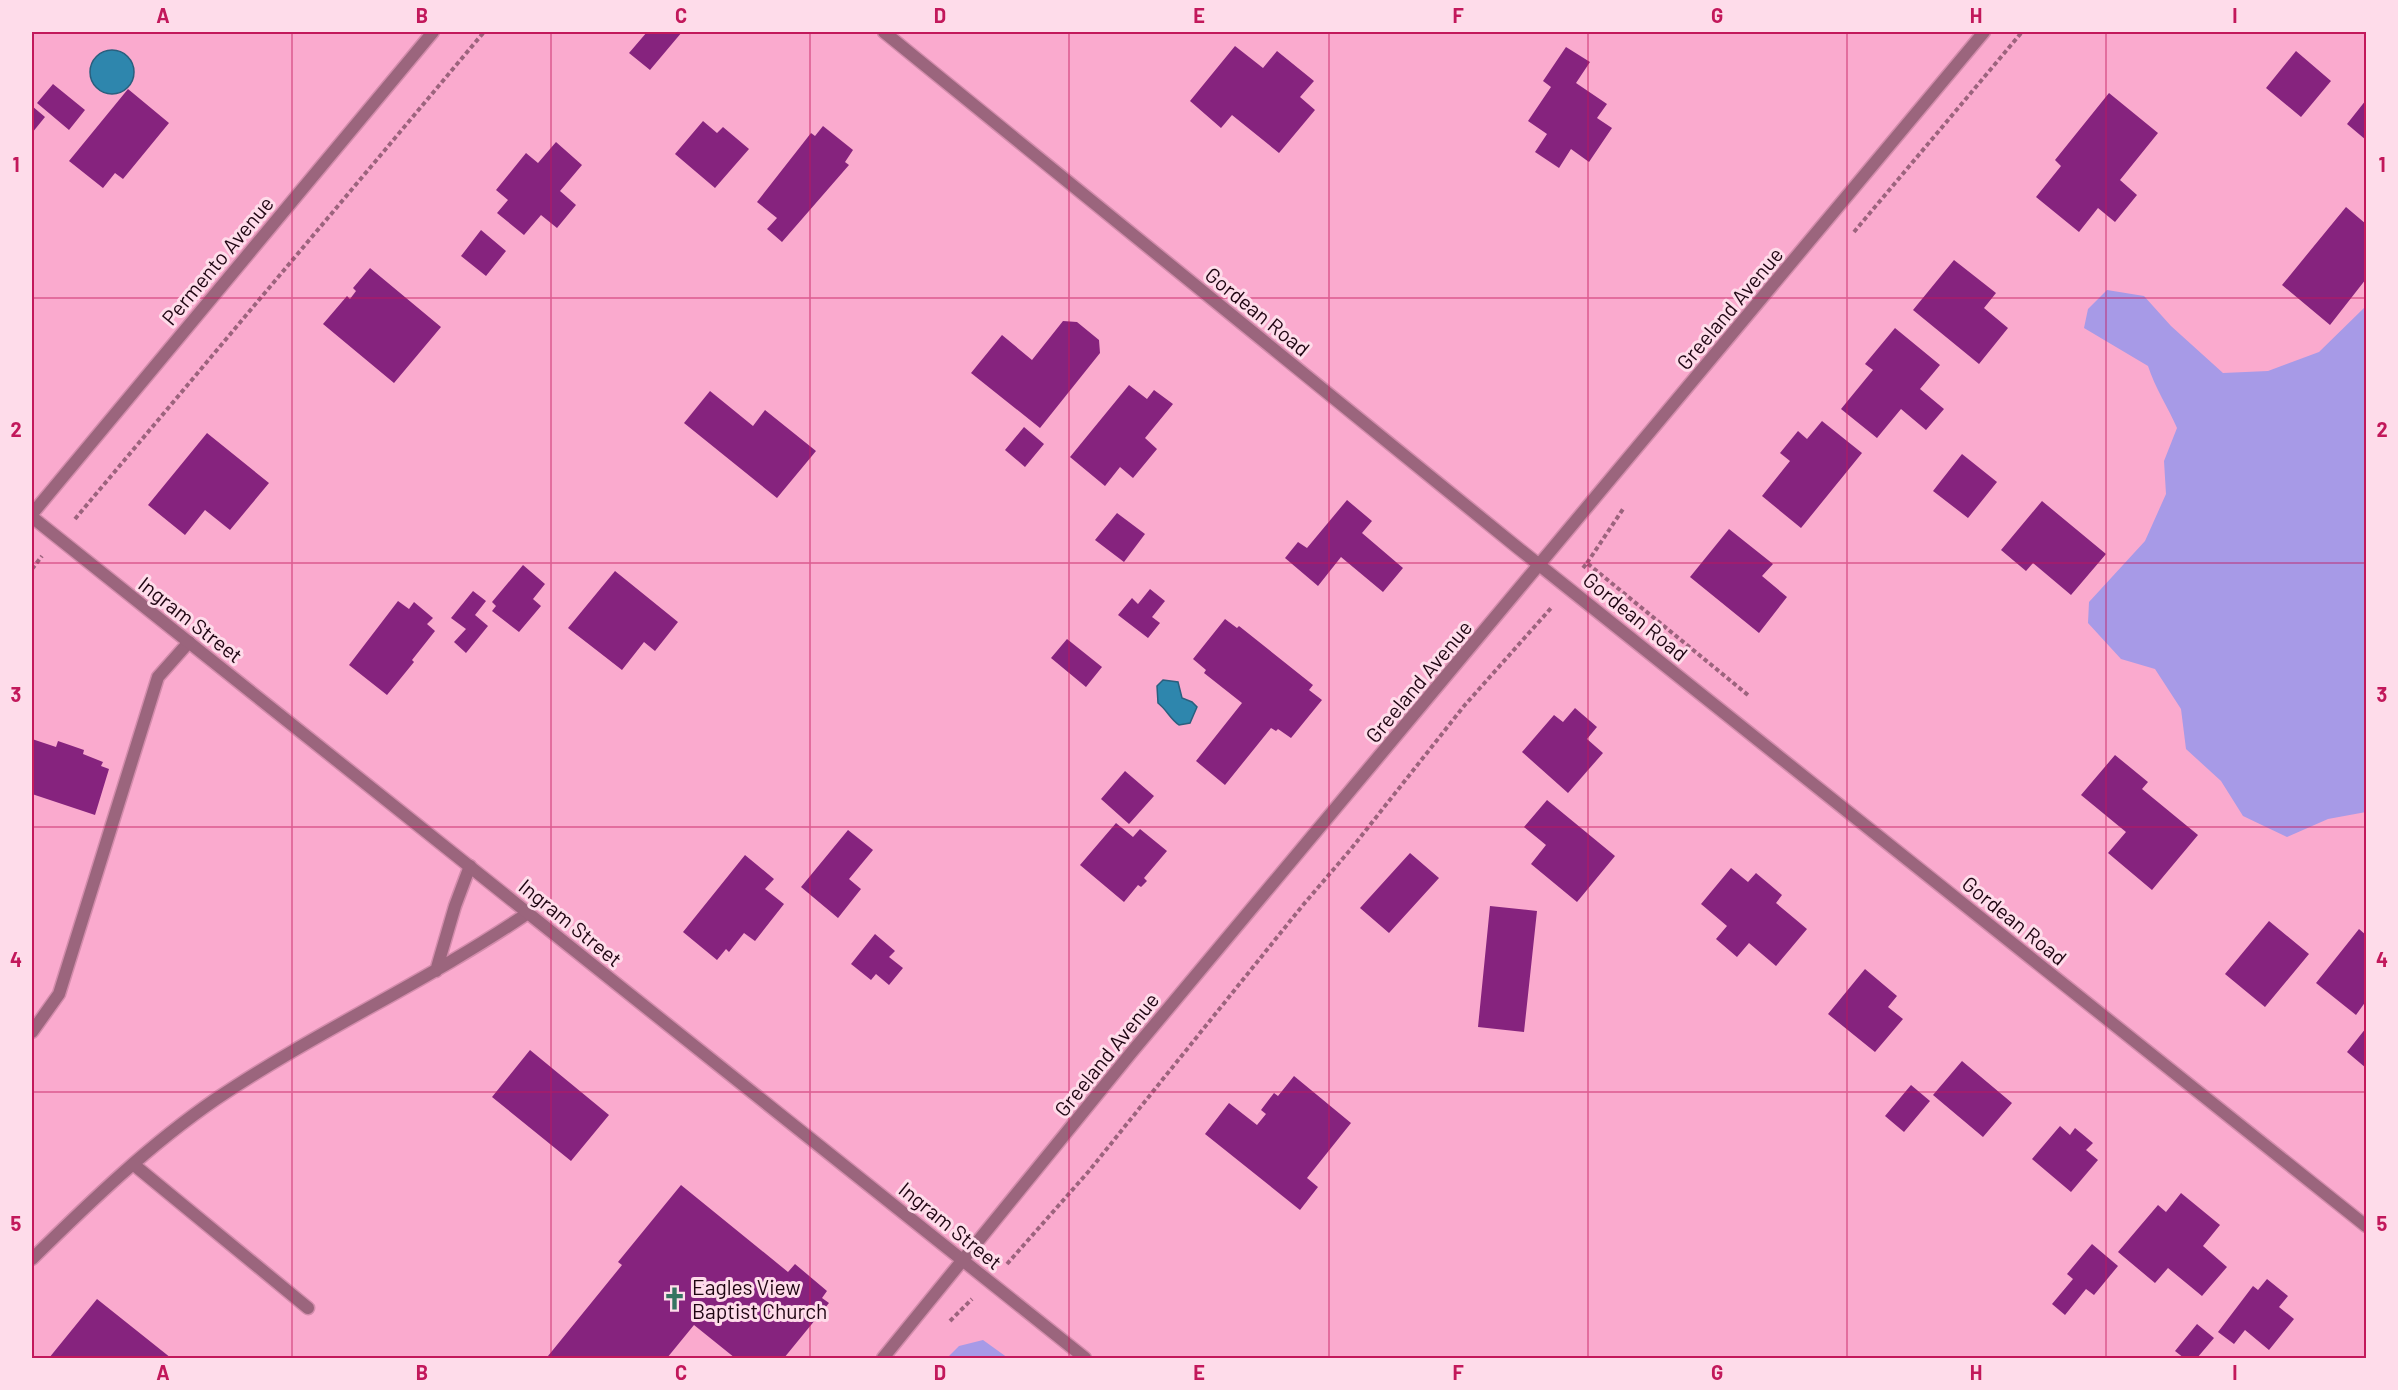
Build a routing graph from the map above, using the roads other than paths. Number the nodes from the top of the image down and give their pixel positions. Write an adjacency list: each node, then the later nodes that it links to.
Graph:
1 (433, 32): 4 (street, Permento Avenue)
2 (884, 32): 5 (street, Gordean Road)
3 (1984, 32): 5 (street, Greeland Avenue)
4 (32, 515): 6 (street, Ingram Street)
5 (1540, 563): 12 (street, Gordean Road); 14 (street, Greeland Avenue)
6 (189, 642): 7 (street, Ingram Street); 10 (street)
7 (470, 866): 8 (street, Ingram Street); 9 (street)
8 (528, 913): 9 (street); 14 (street, Ingram Street)
9 (436, 971): 11 (street)
10 (32, 1032)
11 (133, 1164): 13 (street); 15 (street)
12 (2367, 1226)
13 (32, 1259)
14 (964, 1260): 16 (street, Greeland Avenue); 17 (street, Ingram Street)
15 (308, 1308)
16 (883, 1359)
17 (1085, 1359)

